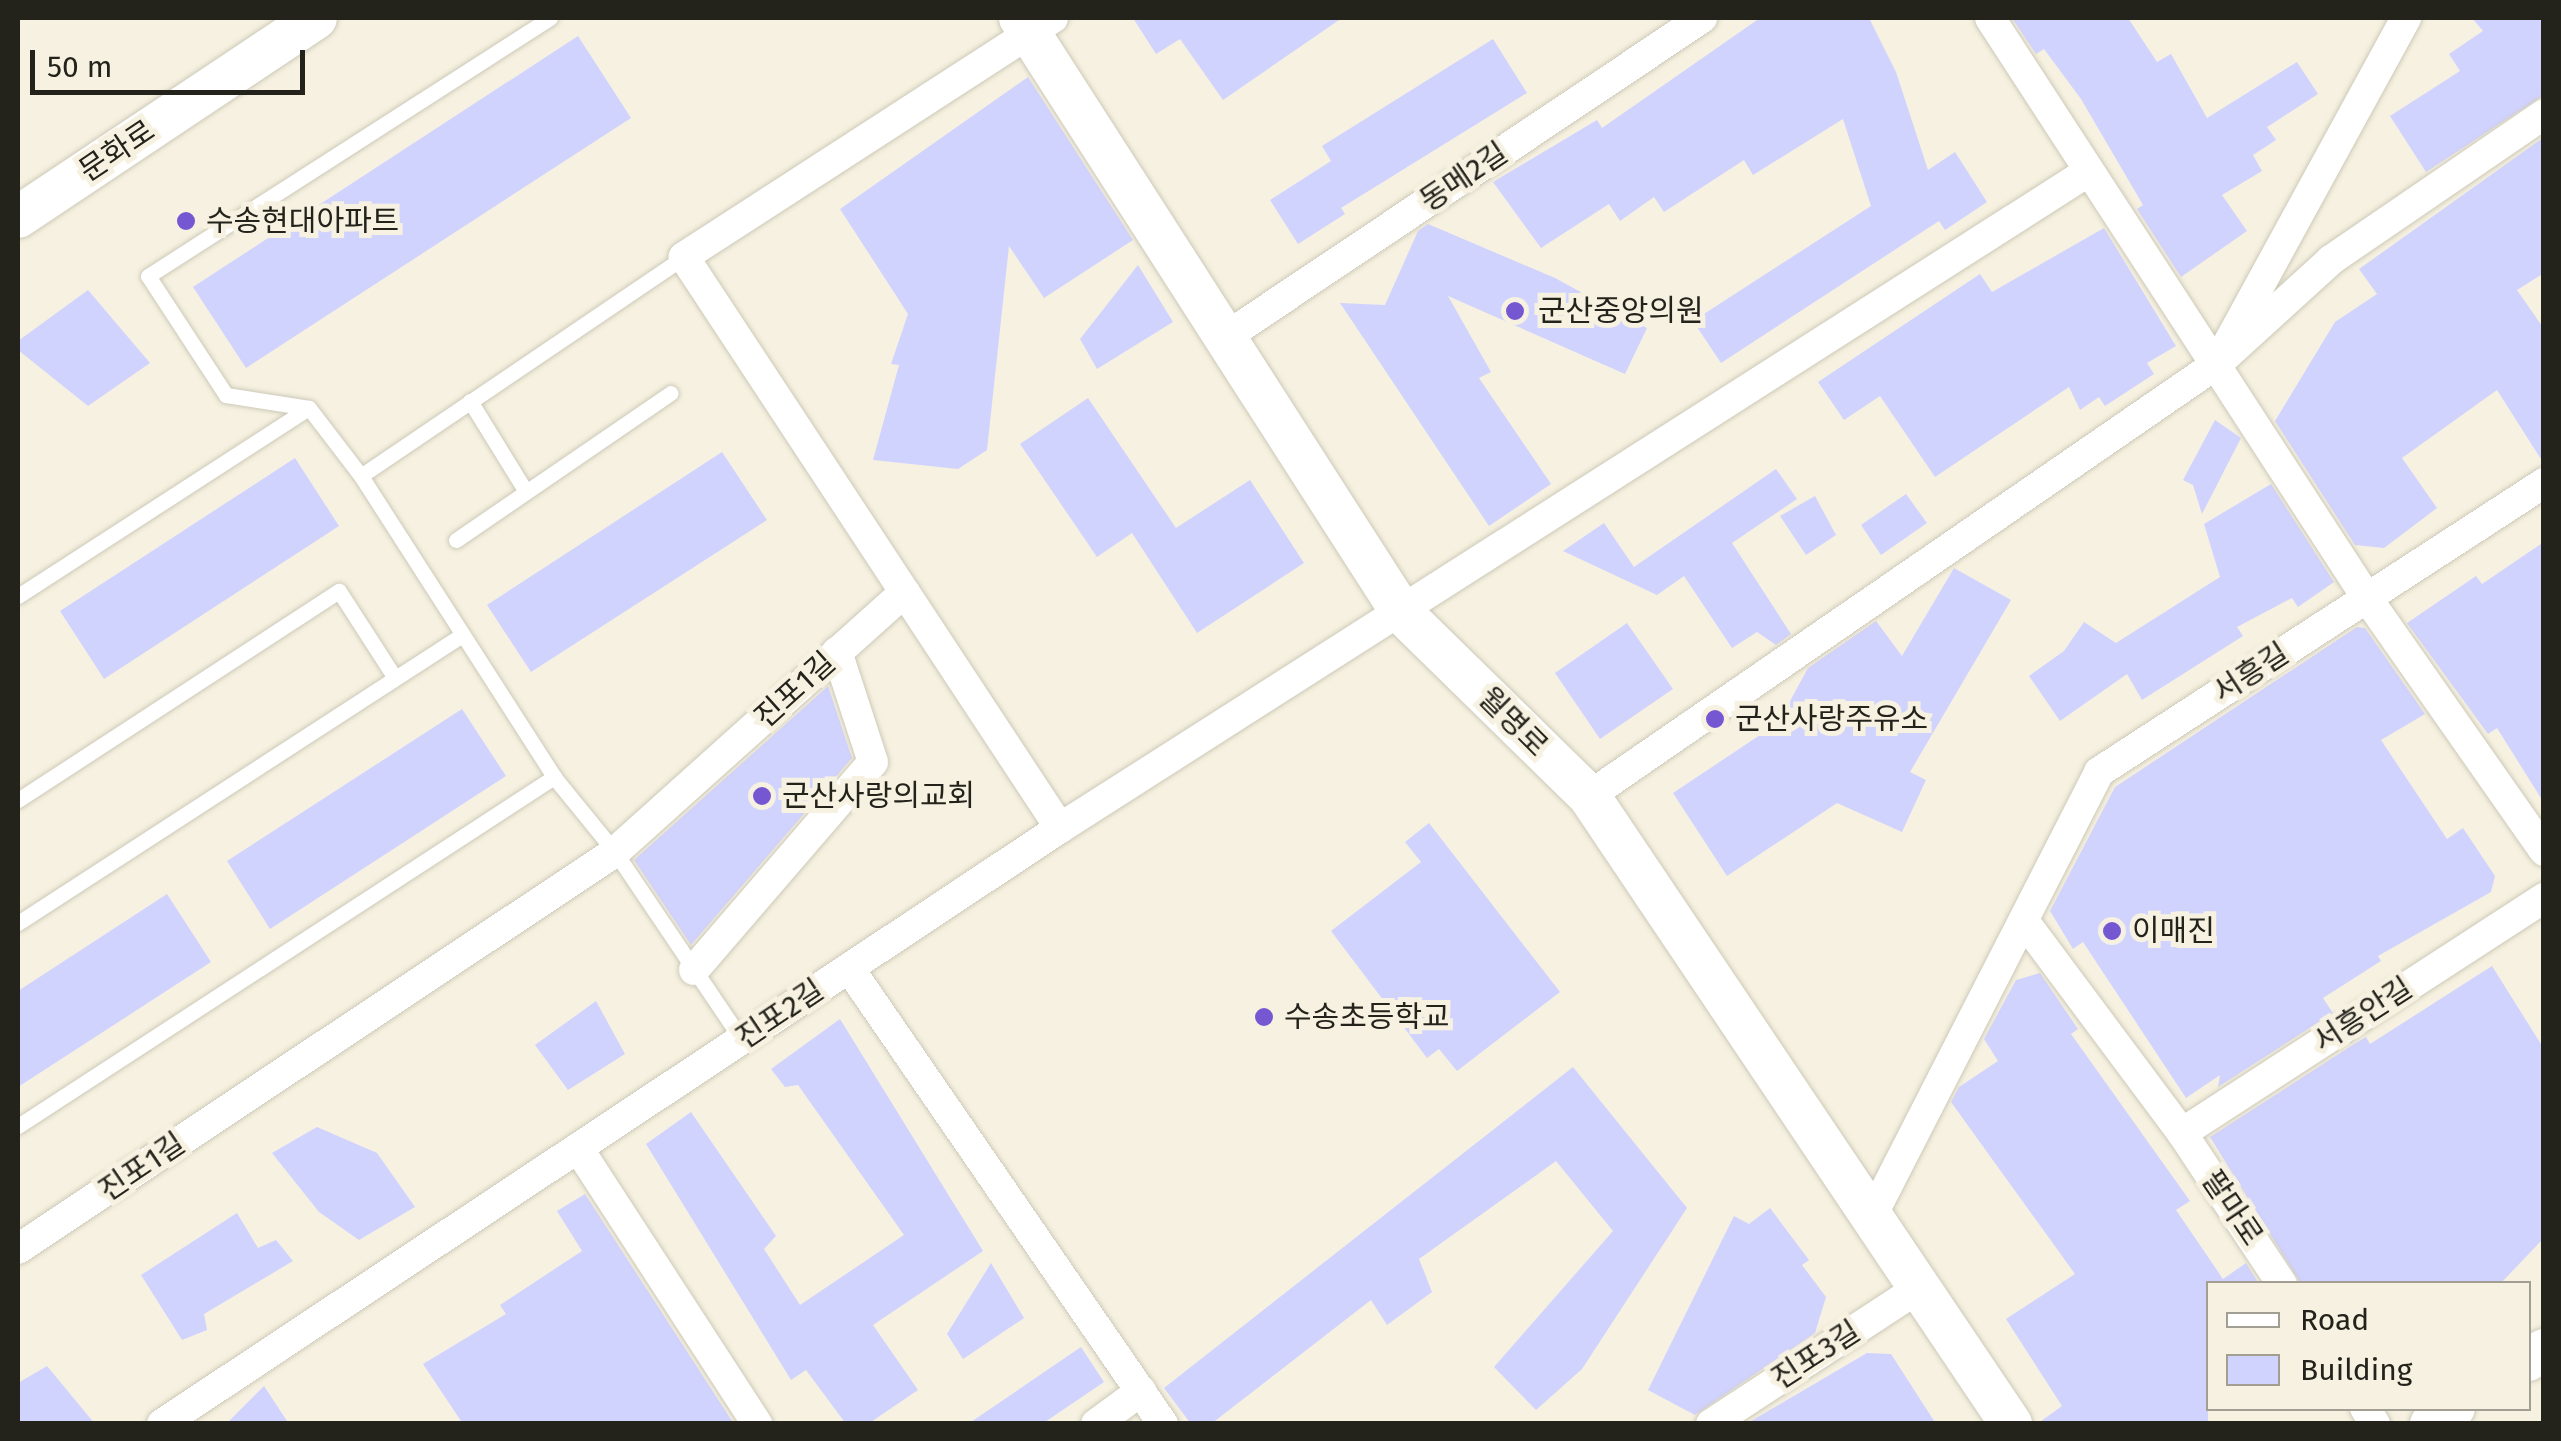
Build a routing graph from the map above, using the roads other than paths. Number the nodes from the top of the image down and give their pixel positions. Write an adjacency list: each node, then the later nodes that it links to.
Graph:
1 (550, 18): 15 (lane)
2 (1702, 18): 11 (street, 동메2길)
3 (1990, 18): 8 (street)
4 (2406, 18): 12 (street)
5 (300, 22): 9 (street, 문화로)
6 (1034, 23): 10 (street); 11 (street, 월명로)
7 (2544, 114): 12 (street)
8 (2086, 174): 12 (street); 23 (street, 진포2길)
9 (18, 217)
10 (684, 257): 14 (lane); 20 (street)
11 (1227, 336): 23 (street, 월명로)
12 (2218, 363): 22 (street); 28 (street)
13 (671, 393): 18 (lane)
14 (470, 402): 16 (lane); 18 (lane)
15 (309, 408): 16 (lane); 21 (lane)
16 (360, 476): 24 (lane)
17 (2544, 484): 22 (street, 서흥길)
18 (526, 490): 19 (lane)
19 (456, 540)
20 (904, 592): 25 (street, 진포1길); 30 (street)
21 (18, 596)
22 (2367, 598): 31 (street); 34 (street, 서흥길)
23 (1402, 613): 28 (street, 월명로); 30 (street, 진포2길)
24 (462, 634): 26 (lane); 27 (lane)
25 (837, 652): 32 (street, 진포1길); 37 (street)
26 (395, 678): 29 (lane); 35 (lane)
27 (554, 778): 32 (lane); 39 (lane)
28 (1589, 796): 42 (street, 월명로)
29 (18, 800)
30 (1060, 828): 36 (street, 진포2길)
31 (2544, 851)
32 (615, 852): 37 (lane); 43 (street, 진포1길)
33 (2544, 898): 40 (street, 서흥안길)
34 (2024, 921): 40 (street); 42 (street, 서흥길)
35 (18, 923)
36 (849, 968): 38 (street, 진포2길); 46 (street)
37 (694, 970): 38 (lane)
38 (742, 1039): 41 (street, 진포2길)
39 (18, 1126)
40 (2182, 1133): 44 (street, 팔마로)
41 (578, 1148): 47 (street, 진포2길); 48 (street)
42 (1872, 1216): 45 (street, 월명로)
43 (18, 1250)
44 (2280, 1281)
45 (1920, 1287): 51 (street, 진포3길); 52 (street, 월명로)
46 (1140, 1392): 49 (street); 50 (street)
47 (162, 1424)
48 (756, 1424)
49 (1096, 1424)
50 (1163, 1424)
51 (1711, 1424)
52 (2011, 1424)

